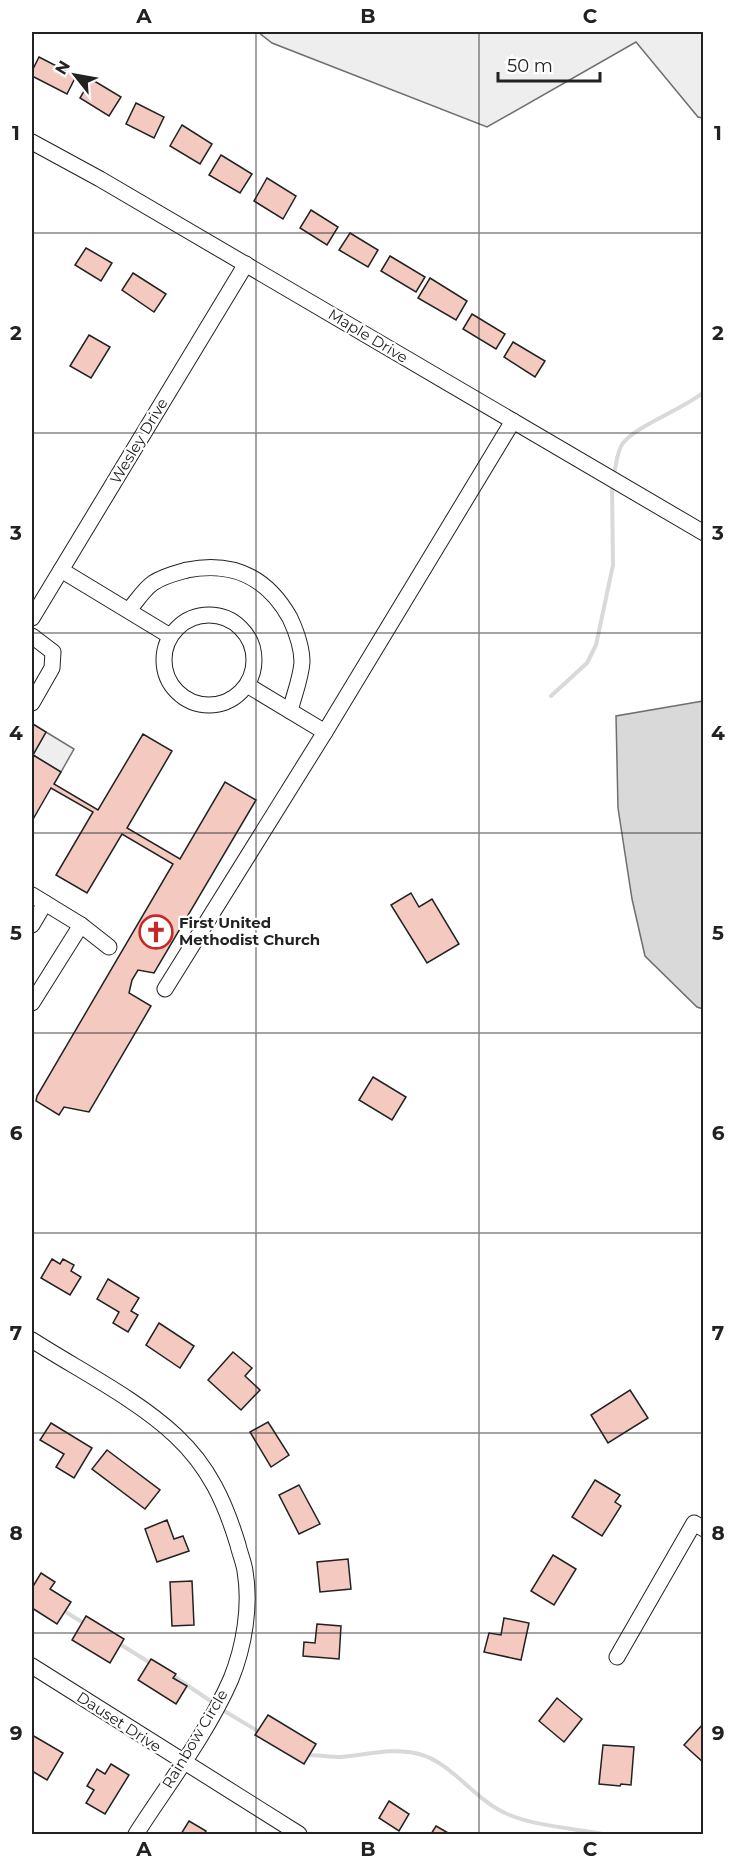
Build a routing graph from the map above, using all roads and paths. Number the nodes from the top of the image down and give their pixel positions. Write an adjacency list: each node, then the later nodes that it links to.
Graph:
1 (32, 142): 2 (street, Maple Drive)
2 (246, 264): 3 (street, Maple Drive); 5 (street, Wesley Drive)
3 (513, 422): 4 (street, Maple Drive); 13 (street)
4 (704, 533)
5 (61, 570): 6 (street); 7 (street, Wesley Drive)
6 (129, 610): 9 (street); 12 (street)
7 (32, 618)
8 (32, 636): 11 (street)
9 (170, 636): 10 (street); 10 (street)
10 (247, 685): 12 (street)
11 (32, 703)
12 (290, 711): 13 (street)
13 (325, 732): 18 (street)
14 (38, 899): 15 (street); 16 (street)
15 (32, 925)
16 (81, 925): 17 (street); 19 (street)
17 (109, 946)
18 (165, 989)
19 (32, 1003)
20 (32, 1340): 24 (street, Rainbow Circle)
21 (704, 1529): 22 (street)
22 (617, 1657)
23 (32, 1666): 24 (street, Dauset Drive)
24 (182, 1762): 25 (street, Rainbow Circle); 26 (street, Dauset Drive)
25 (136, 1834)
26 (298, 1834)

